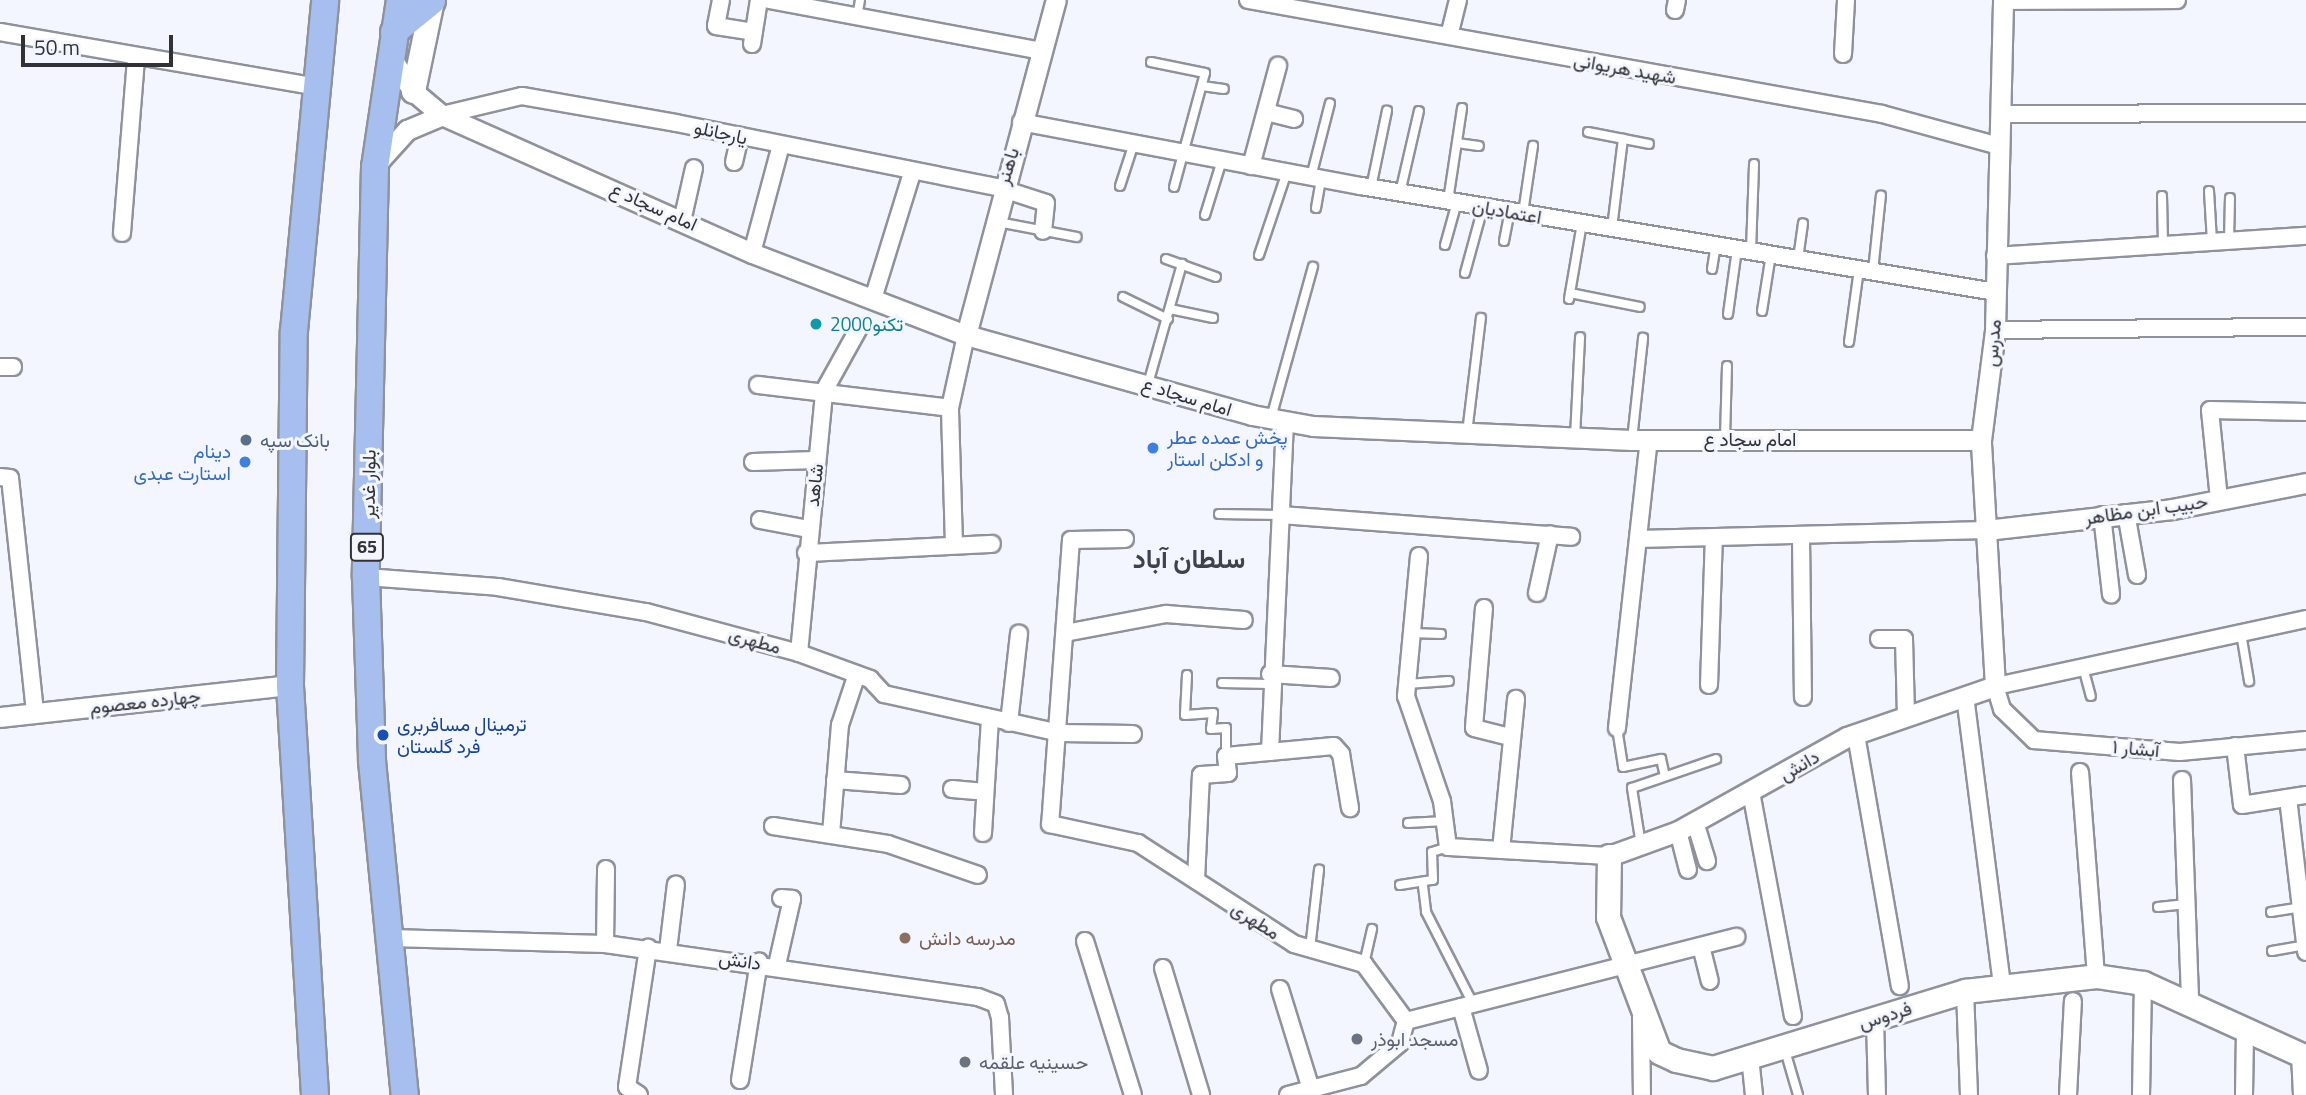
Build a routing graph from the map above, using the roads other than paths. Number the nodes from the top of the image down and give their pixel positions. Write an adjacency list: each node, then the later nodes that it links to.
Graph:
1 (310, 0): 18 (main road)
2 (325, 0): 18 (highway)
3 (400, 0): 20 (highway, بلوار غدیر / 65)
4 (721, 0): 5 (street)
5 (759, 0)
6 (769, 0): 16 (street)
7 (860, 0): 17 (lane)
8 (1056, 0): 22 (street, باهنر)
9 (1248, 0): 51 (street, شهید هریوانی)
10 (1458, 0): 21 (street)
11 (1846, 0): 23 (street)
12 (2154, 0): 13 (street); 15 (street)
13 (2177, 0)
14 (432, 1): 20 (highway); 31 (main road)
15 (2003, 1): 38 (street, مدرس)
16 (802, 3): 17 (street)
17 (857, 17): 22 (street)
18 (321, 31): 28 (highway)
19 (0, 32): 24 (street)
20 (394, 32): 25 (highway, بلوار غدیر / 65)
21 (1450, 32)
22 (1041, 51): 41 (street, باهنر)
23 (1843, 54)
24 (136, 59): 28 (street); 82 (street)
25 (392, 59): 31 (street, امام سجاد ع); 57 (highway, بلوار غدیر / 65)
26 (1151, 62): 29 (lane)
27 (1278, 66): 36 (street)
28 (314, 86): 178 (highway)
29 (1202, 86): 30 (lane); 52 (lane)
30 (1224, 89)
31 (413, 91): 39 (street, امام سجاد ع)
32 (1330, 103): 61 (lane)
33 (1462, 108): 46 (lane)
34 (1387, 111): 65 (lane)
35 (1419, 111): 67 (lane)
36 (1266, 112): 40 (street); 56 (street)
37 (2306, 113): 38 (street)
38 (2000, 114): 51 (street, مدرس)
39 (442, 115): 43 (street, یارجانلو); 57 (street); 76 (street, امام سجاد ع)
40 (1294, 119)
41 (1021, 122): 45 (street, اعتمادیان); 64 (street, باهنر)
42 (1588, 132): 44 (lane)
43 (740, 136): 48 (street, یارجانلو); 54 (street)
44 (1623, 139): 47 (lane); 80 (lane)
45 (1134, 143): 52 (street, اعتمادیان); 62 (lane)
46 (1457, 143): 49 (lane); 71 (lane)
47 (1649, 144)
48 (781, 145): 60 (street, یارجانلو); 92 (street)
49 (1479, 146)
50 (1533, 146): 74 (lane)
51 (1999, 146): 95 (street, مدرس)
52 (1184, 153): 53 (street, اعتمادیان); 63 (lane)
53 (1222, 160): 56 (street, اعتمادیان); 75 (lane)
54 (734, 162)
55 (1754, 164): 91 (lane)
56 (1251, 166): 59 (street, اعتمادیان)
57 (375, 167): 156 (highway, بلوار غدیر / 65)
58 (694, 168): 76 (street)
59 (1287, 172): 61 (street, اعتمادیان); 94 (lane)
60 (912, 173): 64 (street, یارجانلو); 106 (street)
61 (1316, 178): 65 (street, اعتمادیان); 73 (lane)
62 (1120, 186)
63 (1174, 187)
64 (1000, 188): 77 (street, باهنر); 81 (street, یارجانلو)
65 (1371, 188): 67 (street, اعتمادیان)
66 (2209, 191): 87 (lane)
67 (1400, 193): 71 (street, اعتمادیان)
68 (1881, 195): 101 (lane)
69 (2162, 196): 90 (lane)
70 (2230, 198): 86 (lane)
71 (1453, 201): 72 (street, اعتمادیان); 88 (lane)
72 (1483, 206): 74 (street, اعتمادیان); 102 (lane)
73 (1315, 208)
74 (1517, 212): 78 (street, اعتمادیان); 85 (lane)
75 (1205, 215)
76 (682, 218): 92 (street, امام سجاد ع)
77 (992, 220): 81 (lane); 117 (street, باهنر)
78 (1582, 223): 80 (street, اعتمادیان); 107 (lane)
79 (1803, 223): 97 (lane)
80 (1612, 228): 89 (street, اعتمادیان)
81 (1043, 231): 84 (lane)
82 (122, 233)
83 (2306, 236): 86 (street)
84 (1077, 237)
85 (1504, 241)
86 (2229, 241): 87 (street)
87 (2212, 242): 90 (street)
88 (1445, 245)
89 (1716, 245): 91 (street, اعتمادیان); 100 (lane)
90 (2163, 245): 95 (street)
91 (1744, 250): 93 (street, اعتمادیان); 110 (lane)
92 (752, 253): 106 (street, امام سجاد ع)
93 (1771, 254): 97 (street, اعتمادیان); 109 (lane)
94 (1259, 255)
95 (1996, 256): 104 (street, مدرس)
96 (1166, 258): 98 (lane)
97 (1798, 259): 101 (street, اعتمادیان)
98 (1182, 264): 103 (lane); 108 (lane)
99 (1314, 267): 127 (lane)
100 (1712, 269)
101 (1866, 270): 104 (street, اعتمادیان); 120 (lane)
102 (1465, 274)
103 (1216, 277)
104 (1995, 292): 116 (street, مدرس)
105 (1123, 297): 113 (lane)
106 (873, 299): 117 (street, امام سجاد ع)
107 (1640, 307)
108 (1170, 309): 111 (lane); 113 (lane)
109 (1762, 311)
110 (1728, 314)
111 (1213, 318)
112 (1481, 318): 128 (lane)
113 (1168, 319): 122 (lane)
114 (860, 326): 124 (street, شاهد)
115 (2306, 327): 116 (street)
116 (1996, 330): 132 (street, مدرس)
117 (966, 335): 122 (street, امام سجاد ع); 125 (street)
118 (1580, 337): 129 (lane)
119 (1643, 338): 131 (lane)
120 (1849, 342)
121 (1727, 366): 130 (lane)
122 (1148, 384): 127 (street, امام سجاد ع)
123 (758, 385): 124 (street)
124 (824, 391): 125 (street); 133 (street, شاهد)
125 (950, 408): 152 (street)
126 (2306, 412): 137 (street)
127 (1278, 420): 128 (street, امام سجاد ع); 140 (street)
128 (1467, 433): 129 (street, امام سجاد ع)
129 (1575, 437): 131 (street, امام سجاد ع)
130 (1725, 439): 131 (street, امام سجاد ع); 132 (street, امام سجاد ع)
131 (1640, 440): 150 (street)
132 (1981, 440): 144 (street, مدرس)
133 (816, 460): 134 (street); 143 (street, شاهد)
134 (753, 462)
135 (0, 477): 185 (street)
136 (2306, 483): 137 (street, حبیب ابن مظاهر)
137 (2219, 499): 138 (street, حبیب ابن مظاهر)
138 (2126, 513): 141 (street, حبیب ابن مظاهر); 155 (street)
139 (1219, 514): 140 (lane)
140 (1281, 515): 145 (street); 173 (street)
141 (2102, 515): 144 (street, حبیب ابن مظاهر); 158 (street)
142 (760, 520): 143 (street)
143 (809, 529): 153 (street, شاهد)
144 (1986, 530): 147 (street); 180 (street, مدرس)
145 (1550, 534): 146 (street); 157 (street)
146 (1571, 537)
147 (1801, 537): 148 (street); 183 (street)
148 (1714, 538): 150 (street); 179 (street)
149 (1125, 539): 162 (street)
150 (1638, 539): 190 (street)
151 (992, 544): 152 (street)
152 (954, 545): 153 (street)
153 (806, 553): 168 (street, شاهد)
154 (1419, 556): 163 (street)
155 (2137, 575)
156 (366, 577): 168 (street, مطهری); 238 (highway, بلوار غدیر / 65)
157 (1537, 593)
158 (2111, 594)
159 (1484, 608): 194 (street)
160 (2306, 619): 164 (street)
161 (1244, 620): 162 (street)
162 (1065, 633): 191 (street)
163 (1411, 633): 166 (lane); 177 (street)
164 (2241, 633): 169 (street); 175 (lane)
165 (1019, 634): 189 (street)
166 (1441, 634)
167 (1879, 639): 187 (street)
168 (799, 653): 171 (street, مطهری)
169 (2083, 667): 180 (street); 182 (lane)
170 (1187, 675): 198 (lane)
171 (856, 677): 188 (street, مطهری); 202 (street)
172 (1331, 678): 173 (street)
173 (1270, 679): 176 (lane); 197 (street)
174 (1449, 681): 177 (lane)
175 (2249, 681)
176 (1222, 683)
177 (1406, 684): 211 (street)
178 (290, 685): 185 (street, چهارده معصوم); 273 (highway)
179 (1709, 685)
180 (1995, 685): 181 (street, دانش); 196 (street, آبشار ۱)
181 (1965, 696): 187 (street, دانش); 255 (street)
182 (2091, 696)
183 (1803, 697)
184 (1516, 699): 194 (street)
185 (35, 713): 186 (street, چهارده معصوم)
186 (0, 717)
187 (1906, 717): 193 (street, دانش)
188 (990, 719): 189 (street, مطهری); 206 (street)
189 (1009, 723): 191 (street, مطهری)
190 (1617, 728): 201 (lane)
191 (1060, 733): 192 (street, مطهری); 226 (street, مطهری)
192 (1133, 734)
193 (1856, 734): 207 (street, دانش); 256 (street)
194 (1509, 737): 219 (street)
195 (2306, 740): 196 (street, آبشار ۱)
196 (2235, 746): 209 (street)
197 (1270, 752): 198 (street); 210 (street)
198 (1226, 756): 226 (street)
199 (1716, 759): 201 (lane)
200 (2080, 772): 252 (street)
201 (1665, 776): 217 (lane)
202 (835, 780): 204 (street); 216 (street)
203 (2182, 780): 232 (street)
204 (901, 785)
205 (952, 789): 206 (street)
206 (985, 792): 215 (street)
207 (1751, 792): 214 (street, دانش); 263 (street)
208 (2306, 795): 209 (street)
209 (2288, 798): 227 (street)
210 (1350, 808)
211 (1445, 821): 212 (lane); 218 (street)
212 (1408, 823)
213 (773, 826): 216 (street)
214 (1687, 827): 217 (street, دانش); 221 (street); 224 (street)
215 (983, 833)
216 (831, 834): 225 (street)
217 (1641, 845): 220 (street, دانش)
218 (1448, 847): 219 (street); 230 (lane)
219 (1500, 850): 220 (street)
220 (1609, 856): 250 (main road, فردوس)
221 (1707, 860)
222 (606, 869): 240 (street)
223 (1319, 870): 244 (lane)
224 (1688, 870)
225 (978, 875)
226 (1196, 880): 244 (street, مطهری)
227 (2302, 882): 235 (street)
228 (676, 884): 245 (street)
229 (1400, 885): 230 (lane)
230 (1423, 886): 261 (lane)
231 (781, 898): 249 (street)
232 (2189, 904): 233 (lane); 260 (street)
233 (2158, 907)
234 (2271, 912): 235 (lane)
235 (2303, 914): 243 (street)
236 (1372, 929): 248 (lane)
237 (1736, 937): 241 (street)
238 (390, 938): 240 (street, دانش); 274 (highway, بلوار غدیر / 65)
239 (1085, 941): 277 (street)
240 (605, 944): 242 (street, دانش)
241 (1701, 946): 250 (street); 253 (street)
242 (649, 948): 245 (street, دانش); 275 (street)
243 (2306, 948): 246 (lane)
244 (1310, 949): 248 (street, مطهری)
245 (668, 950): 247 (street, دانش)
246 (2272, 951)
247 (759, 962): 249 (street, دانش); 271 (street)
248 (1364, 964): 265 (street)
249 (777, 965): 276 (street, دانش)
250 (1625, 966): 261 (street); 262 (main road, فردوس)
251 (1163, 968): 278 (street)
252 (2085, 977): 254 (main road, فردوس); 255 (main road, فردوس); 259 (lane)
253 (1710, 981)
254 (2143, 983): 260 (main road, فردوس); 286 (street)
255 (2002, 984): 258 (main road, فردوس)
256 (1900, 986)
257 (1280, 989): 272 (street)
258 (1965, 991): 264 (main road, فردوس); 284 (street)
259 (2073, 1001): 285 (street)
260 (2190, 1002): 266 (main road, فردوس)
261 (1467, 1006): 265 (street); 270 (street)
262 (1641, 1010): 269 (main road, فردوس); 280 (street)
263 (1793, 1016)
264 (1875, 1018): 267 (main road, فردوس); 283 (street)
265 (1406, 1021): 272 (street)
266 (2245, 1030): 268 (main road, فردوس); 287 (street)
267 (1784, 1046): 269 (main road, فردوس); 282 (lane)
268 (2303, 1056): 288 (street)
269 (1750, 1057): 281 (street)
270 (1479, 1071)
271 (740, 1080)
272 (1311, 1089): 279 (street)
273 (310, 1093)
274 (405, 1095)
275 (639, 1095)
276 (1004, 1095)
277 (1133, 1095)
278 (1201, 1095)
279 (1289, 1095)
280 (1642, 1095)
281 (1754, 1095)
282 (1798, 1095)
283 (1877, 1095)
284 (1969, 1095)
285 (2068, 1095)
286 (2141, 1095)
287 (2244, 1095)
288 (2302, 1095)

